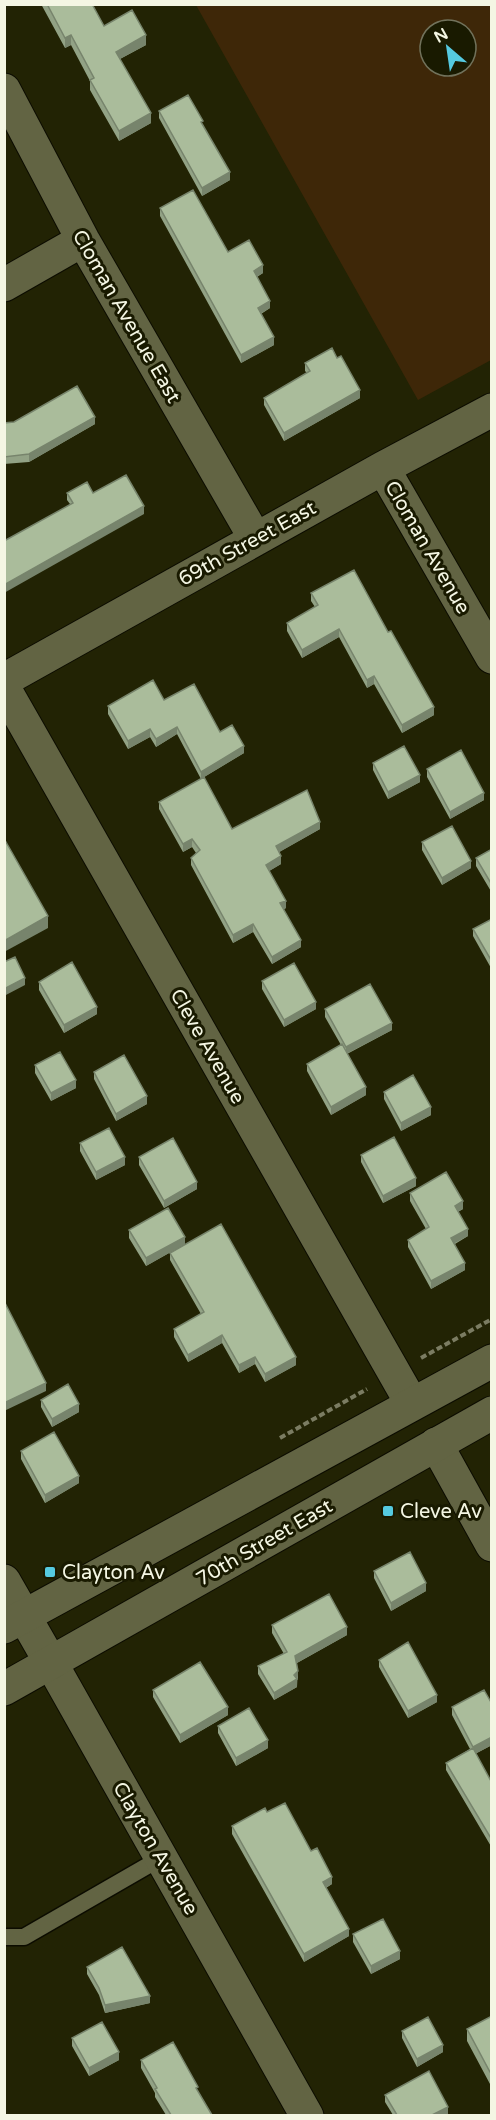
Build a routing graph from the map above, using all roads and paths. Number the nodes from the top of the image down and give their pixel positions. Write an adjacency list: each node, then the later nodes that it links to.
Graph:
1 (4, 90): 2 (street, Cloman Avenue East)
2 (83, 240): 3 (street); 6 (street, Cloman Avenue East)
3 (4, 285)
4 (492, 410): 5 (street, 69th Street East)
5 (382, 468): 6 (street, 69th Street East); 7 (street, Cloman Avenue)
6 (255, 538): 8 (street, 69th Street East)
7 (492, 657)
8 (4, 680)
9 (4, 688): 11 (street, Cleve Avenue)
10 (492, 1361): 11 (street)
11 (412, 1404): 16 (street)
12 (492, 1413): 13 (street, 70th Street East)
13 (435, 1444): 14 (street); 17 (street, 70th Street East)
14 (492, 1545)
15 (4, 1581): 16 (street, Clayton Avenue)
16 (14, 1621): 17 (street, Clayton Avenue)
17 (51, 1664): 18 (street, 70th Street East); 19 (street, Clayton Avenue)
18 (4, 1689)
19 (161, 1858): 20 (lane); 21 (street, Clayton Avenue)
20 (4, 1937)
21 (307, 2115)

